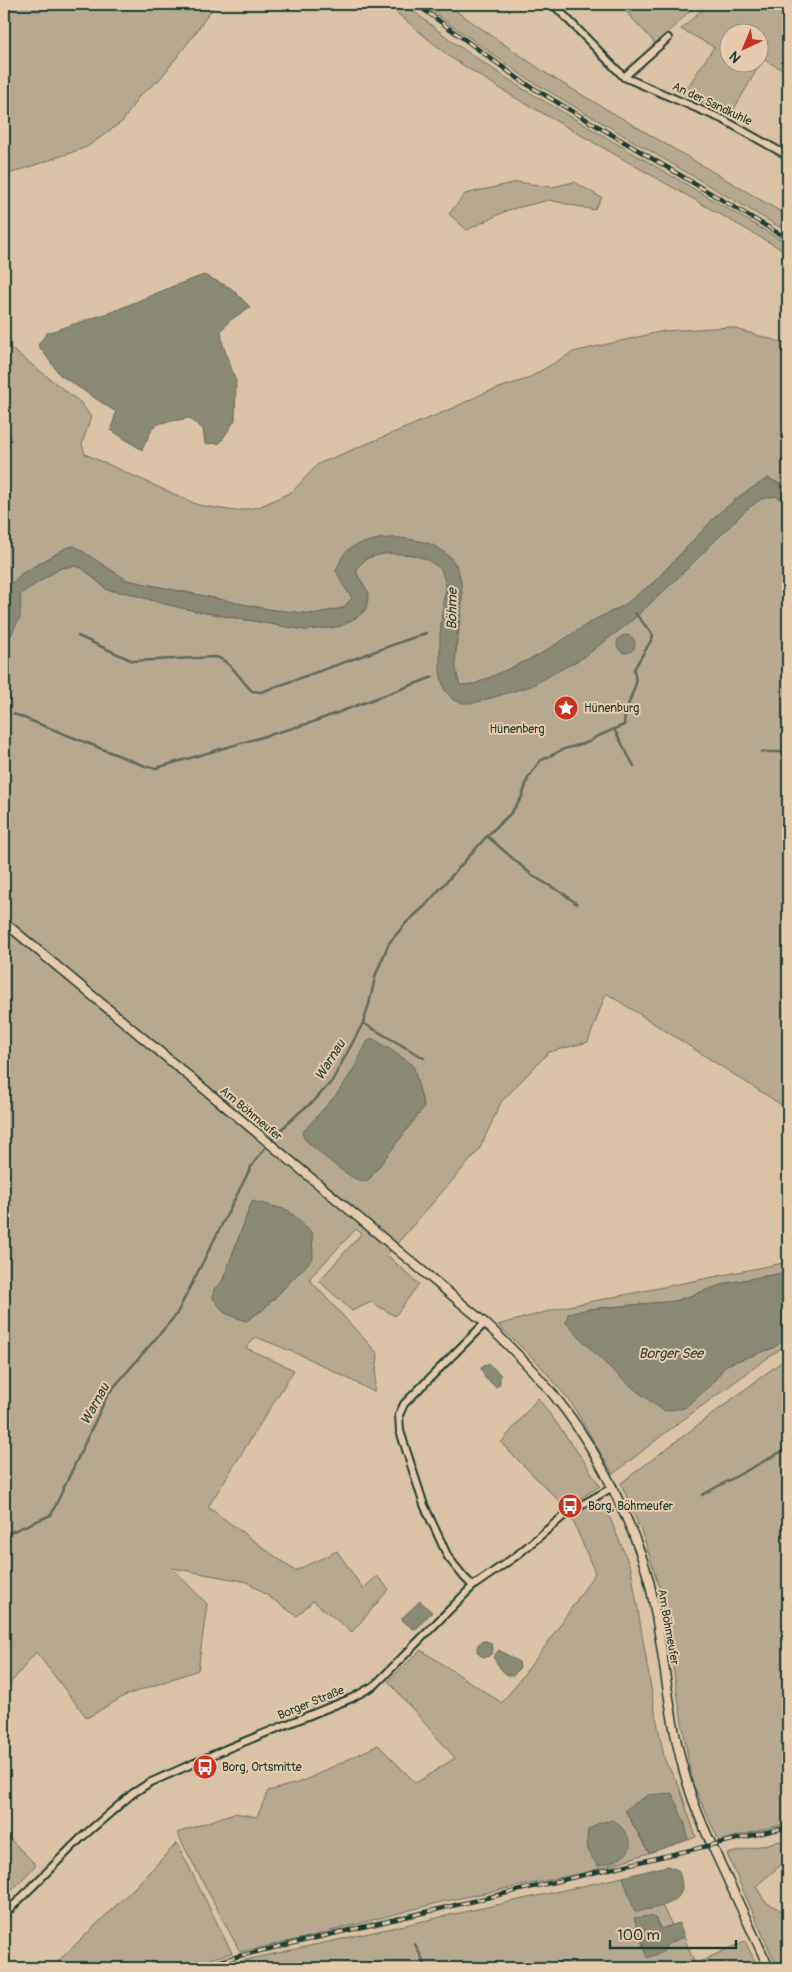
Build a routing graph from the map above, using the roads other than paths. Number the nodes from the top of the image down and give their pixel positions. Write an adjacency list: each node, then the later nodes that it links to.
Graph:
1 (552, 4): 3 (street)
2 (668, 38): 3 (street)
3 (624, 77): 4 (street, An der Sandkuhle)
4 (788, 156)
5 (4, 922): 6 (street, Am Böhmeufer)
6 (485, 1323): 7 (street, Am Böhmeufer); 8 (street)
7 (613, 1487): 8 (street, Borger Straße); 10 (street, Am Böhmeufer)
8 (473, 1586): 9 (street, Borger Straße)
9 (4, 1915)
10 (770, 1968)

